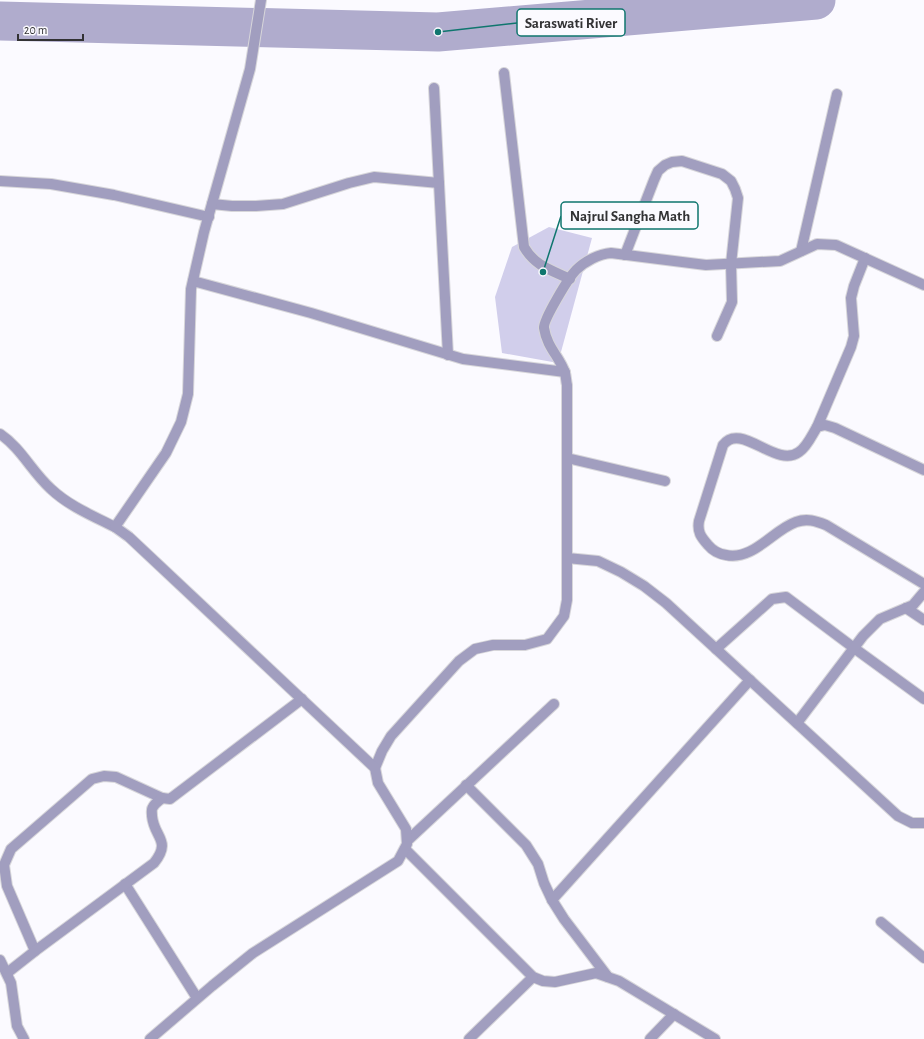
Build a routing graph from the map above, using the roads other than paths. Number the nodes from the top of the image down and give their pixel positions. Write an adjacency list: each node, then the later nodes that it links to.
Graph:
1 (261, 0): 7 (street)
2 (504, 73): 13 (street)
3 (434, 88): 6 (street)
4 (837, 94): 9 (street)
5 (0, 181): 8 (street)
6 (439, 183): 7 (street); 17 (street)
7 (212, 204): 8 (street)
8 (209, 217): 14 (street)
9 (801, 251): 11 (street); 12 (street)
10 (625, 255): 12 (street); 12 (street); 13 (street)
11 (865, 258): 15 (street); 19 (street)
12 (731, 264): 16 (street)
13 (570, 279): 18 (street)
14 (193, 281): 17 (street); 24 (street)
15 (924, 285)
16 (717, 336)
17 (448, 356): 18 (street)
18 (565, 372): 21 (street)
19 (817, 427): 22 (street); 26 (street)
20 (0, 434): 24 (street)
21 (567, 458): 23 (street); 25 (street)
22 (924, 470)
23 (665, 481)
24 (115, 527): 33 (street)
25 (567, 558): 31 (street); 37 (street)
26 (924, 584)
27 (924, 592): 28 (street)
28 (906, 608): 29 (street); 30 (street)
29 (924, 620)
30 (854, 648): 31 (street); 34 (street); 36 (street)
31 (716, 649): 32 (street)
32 (750, 680): 36 (street); 43 (street)
33 (302, 699): 37 (street); 39 (street)
34 (924, 699)
35 (554, 704): 38 (street)
36 (797, 723): 40 (street)
37 (375, 768): 41 (street)
38 (466, 785): 41 (street); 43 (street)
39 (162, 798): 42 (street); 45 (street)
40 (924, 823)
41 (406, 845): 49 (street); 51 (street)
42 (125, 884): 45 (street); 51 (street)
43 (552, 900): 50 (street)
44 (881, 922): 46 (street)
45 (35, 950): 48 (street)
46 (924, 958)
47 (0, 960): 48 (street)
48 (7, 973): 53 (street)
49 (533, 977): 50 (street); 55 (street)
50 (608, 977): 52 (street)
51 (197, 998): 54 (street)
52 (674, 1014): 56 (street); 57 (street)
53 (24, 1039)
54 (150, 1039)
55 (469, 1039)
56 (650, 1039)
57 (715, 1039)

